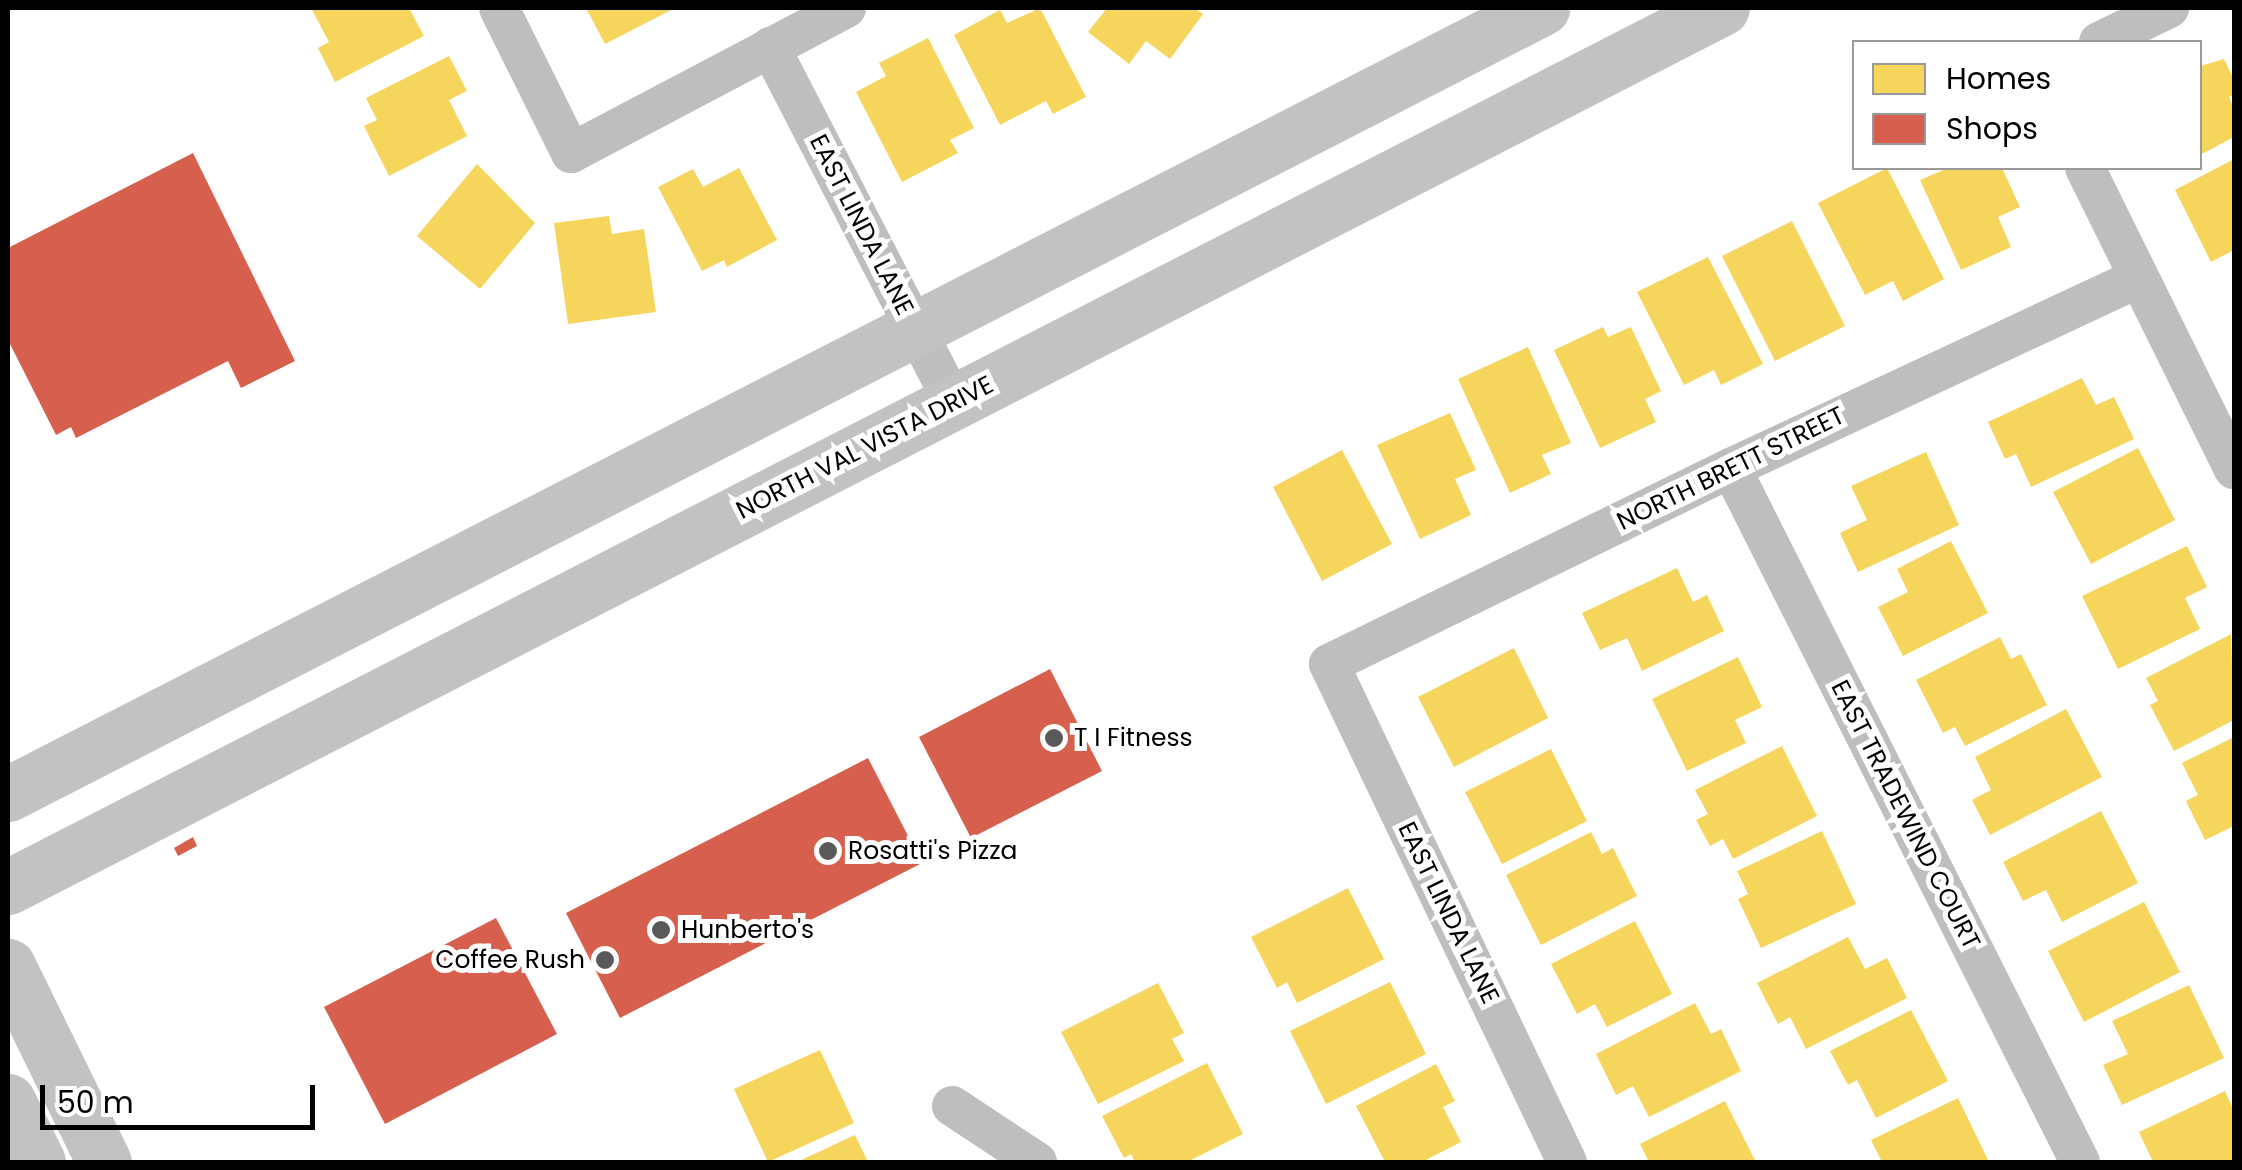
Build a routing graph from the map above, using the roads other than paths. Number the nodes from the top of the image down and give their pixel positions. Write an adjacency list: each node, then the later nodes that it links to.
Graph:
1 (499, 8): 7 (street)
2 (846, 8): 7 (street)
3 (1542, 8): 10 (main road)
4 (2169, 8): 6 (street)
5 (1689, 15): 11 (main road, NORTH VAL VISTA DRIVE)
6 (2103, 40)
7 (770, 46): 10 (street, EAST LINDA LANE)
8 (2085, 170): 9 (street)
9 (2136, 279): 12 (street, NORTH BRETT STREET); 13 (street)
10 (914, 328): 11 (street, EAST LINDA LANE); 15 (main road)
11 (954, 402): 16 (main road, NORTH VAL VISTA DRIVE)
12 (1730, 468): 14 (street, NORTH BRETT STREET); 24 (street, EAST TRADEWIND COURT)
13 (2234, 469)
14 (1328, 664): 23 (street, EAST LINDA LANE)
15 (8, 794)
16 (8, 887)
17 (8, 966): 21 (main road)
18 (8, 1101): 20 (main road)
19 (952, 1106): 22 (street)
20 (38, 1162)
21 (104, 1162)
22 (1037, 1162)
23 (1567, 1162)
24 (2080, 1162)

